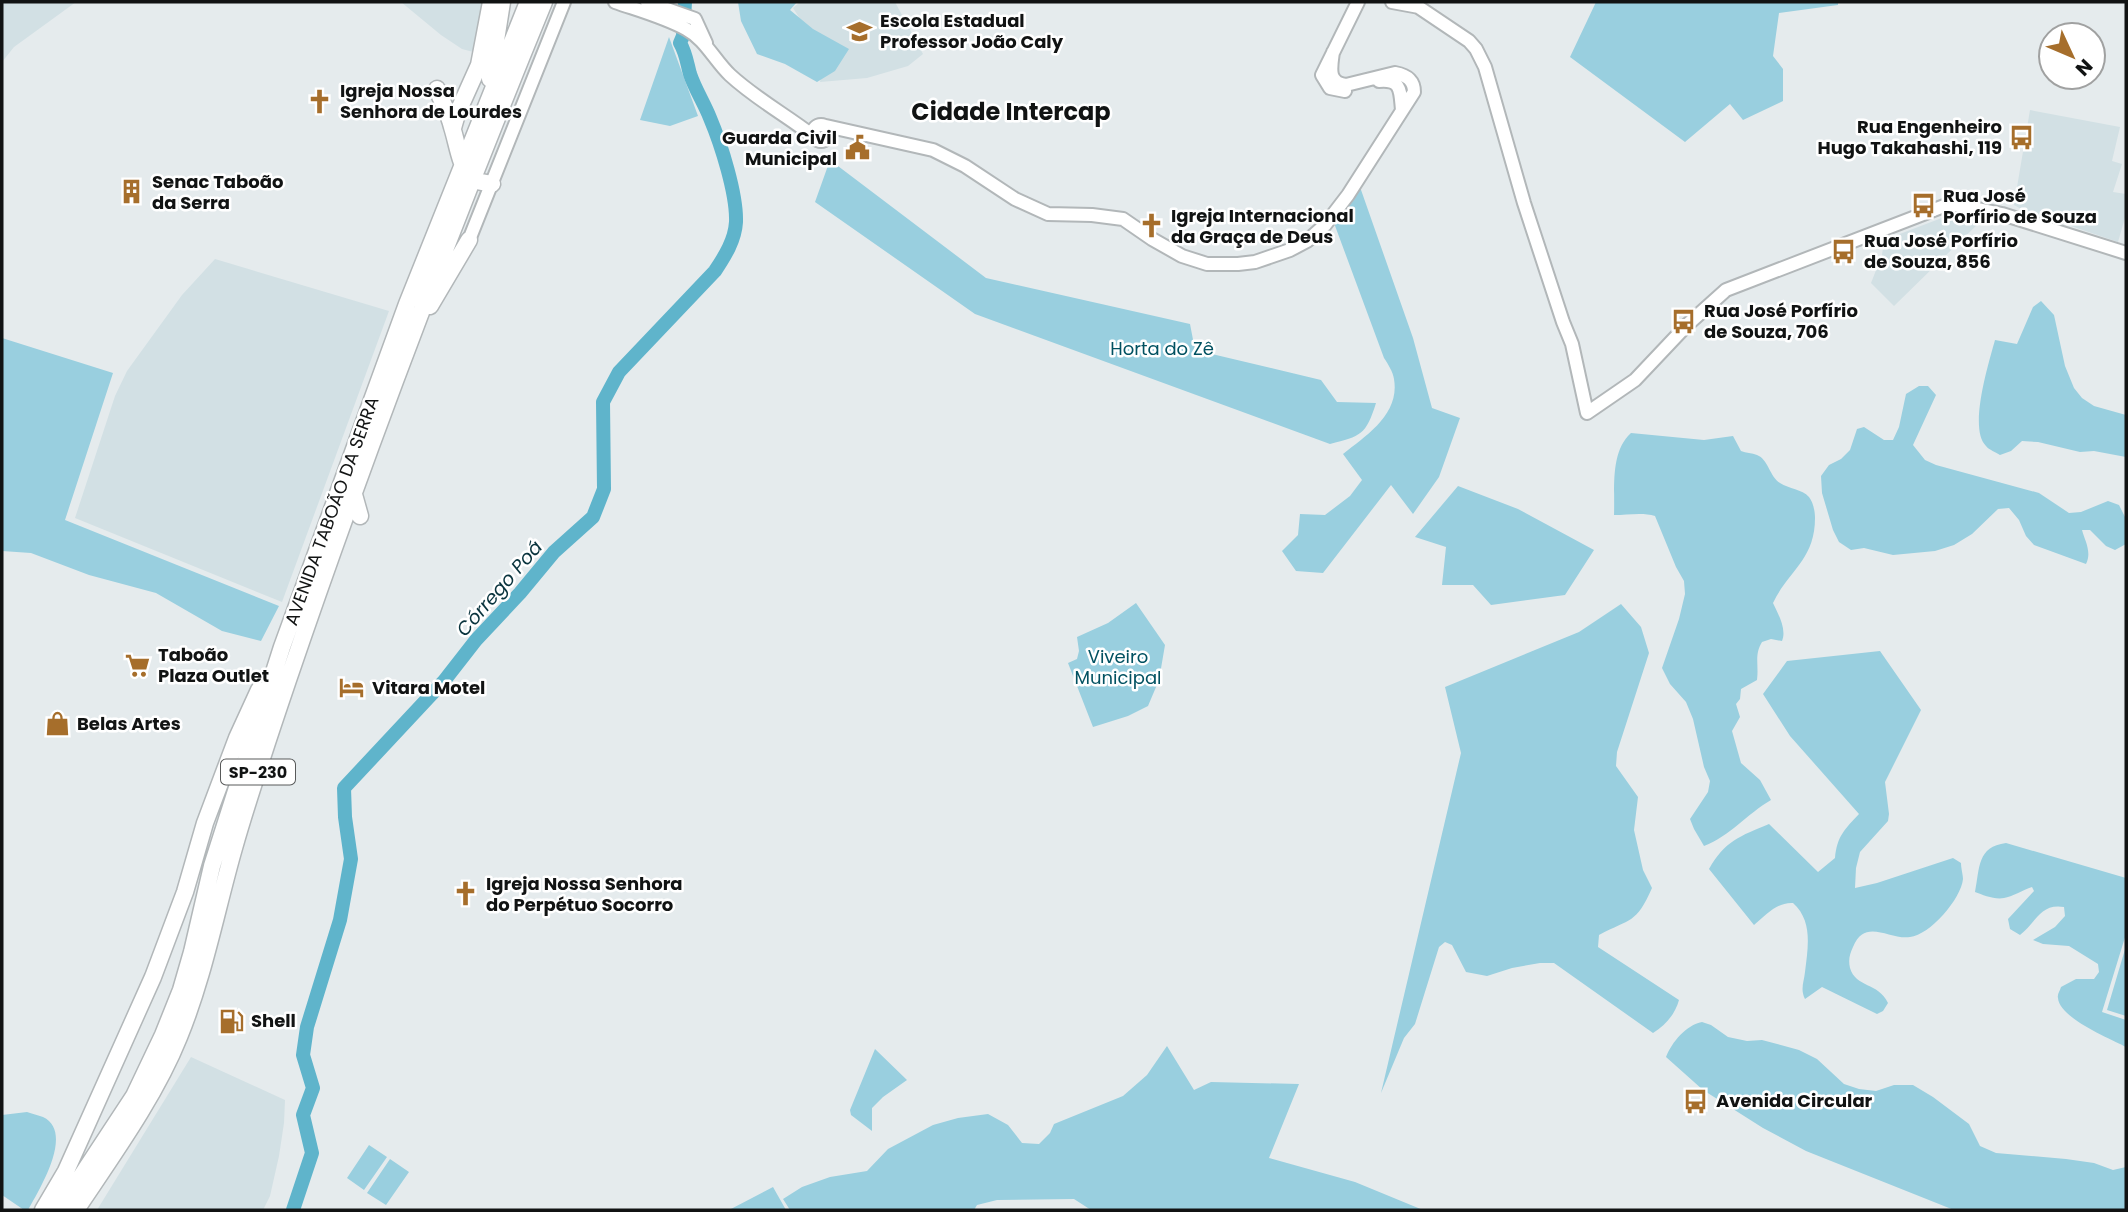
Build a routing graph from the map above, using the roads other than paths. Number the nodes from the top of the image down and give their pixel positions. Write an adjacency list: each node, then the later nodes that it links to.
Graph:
1 (491, 2): 14 (highway)
2 (502, 2): 15 (highway)
3 (528, 2): 15 (highway, AVENIDA TABOÃO DA SERRA / SP-230)
4 (544, 2): 19 (highway, AVENIDA TABOÃO DA SERRA / SP-230)
5 (564, 2): 20 (main road)
6 (615, 2): 12 (main road)
7 (647, 2): 12 (main road)
8 (1370, 2): 11 (main road)
9 (1392, 2): 10 (main road)
10 (1415, 5): 22 (main road)
11 (1355, 7): 13 (main road)
12 (672, 17): 16 (main road)
13 (1333, 52): 16 (main road); 16 (main road)
14 (466, 95): 17 (highway); 17 (highway)
15 (491, 96): 18 (highway, AVENIDA TABOÃO DA SERRA / SP-230)
16 (1402, 110)
17 (453, 128): 18 (highway)
18 (462, 165): 19 (highway); 26 (highway, AVENIDA TABOÃO DA SERRA / SP-230)
19 (471, 180): 20 (highway); 23 (highway, AVENIDA TABOÃO DA SERRA / SP-230)
20 (492, 184): 21 (main road)
21 (469, 240): 23 (highway)
22 (2126, 253)
23 (417, 321): 24 (highway, AVENIDA TABOÃO DA SERRA / SP-230)
24 (354, 491): 25 (highway); 31 (highway, AVENIDA TABOÃO DA SERRA / SP-230)
25 (360, 516)
26 (294, 616): 28 (highway); 30 (highway, AVENIDA TABOÃO DA SERRA / SP-230)
27 (194, 828): 28 (highway)
28 (165, 945): 29 (highway)
29 (43, 1210)
30 (59, 1210)
31 (76, 1210)

